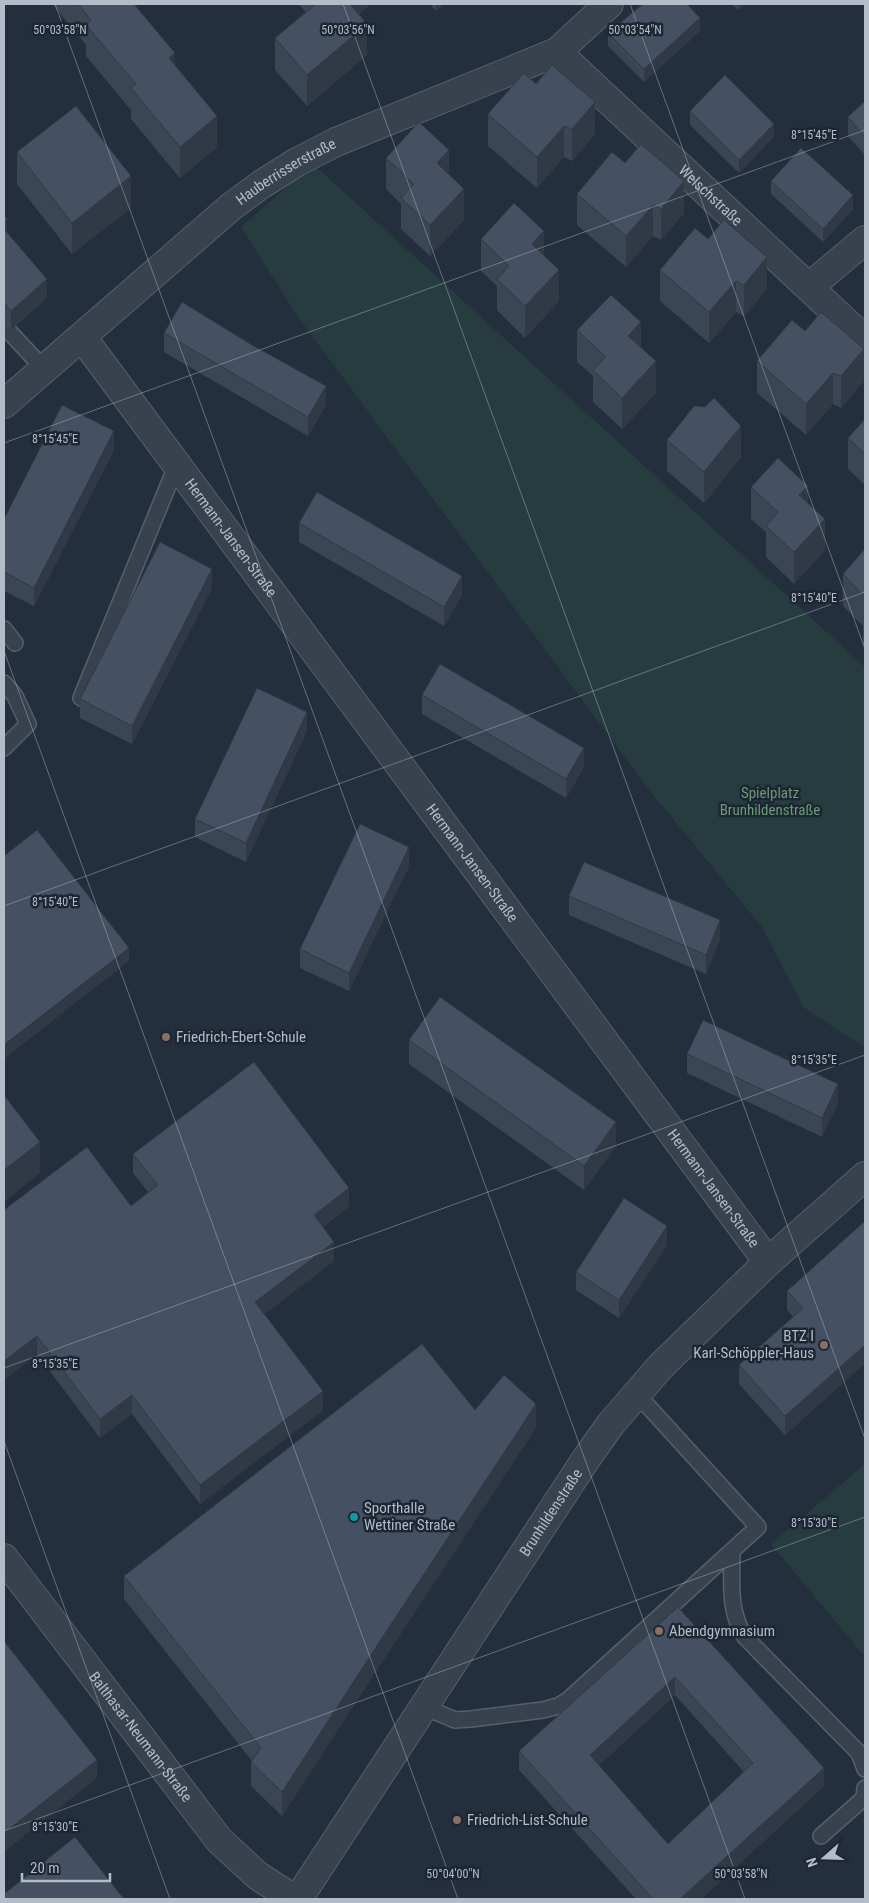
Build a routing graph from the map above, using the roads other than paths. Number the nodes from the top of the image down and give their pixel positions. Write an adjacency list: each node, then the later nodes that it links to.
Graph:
1 (609, 4): 2 (street, Hauberrisserstraße)
2 (557, 52): 4 (street, Welschstraße); 6 (street, Hauberrisserstraße)
3 (865, 240): 4 (street)
4 (809, 287): 7 (street, Welschstraße)
5 (4, 326): 8 (lane)
6 (82, 337): 8 (street, Hauberrisserstraße); 10 (street, Hermann-Jansen-Straße)
7 (865, 340)
8 (44, 370): 9 (street, Hauberrisserstraße)
9 (4, 404)
10 (177, 464): 14 (lane, Hermann-Jansen-Straße); 17 (street, Hermann-Jansen-Straße)
11 (4, 629): 12 (lane)
12 (15, 643)
13 (4, 683): 15 (lane)
14 (81, 698)
15 (4, 748)
16 (865, 1176): 17 (street, Brunhildenstraße)
17 (768, 1262): 18 (street, Brunhildenstraße)
18 (636, 1393): 19 (lane); 21 (street, Brunhildenstraße)
19 (732, 1551): 21 (lane); 22 (lane)
20 (4, 1558): 25 (street, Balthasar-Neumann-Straße)
21 (424, 1707): 26 (street, Brunhildenstraße)
22 (865, 1770)
23 (865, 1788): 24 (lane)
24 (821, 1836)
25 (294, 1899)
26 (298, 1899)

